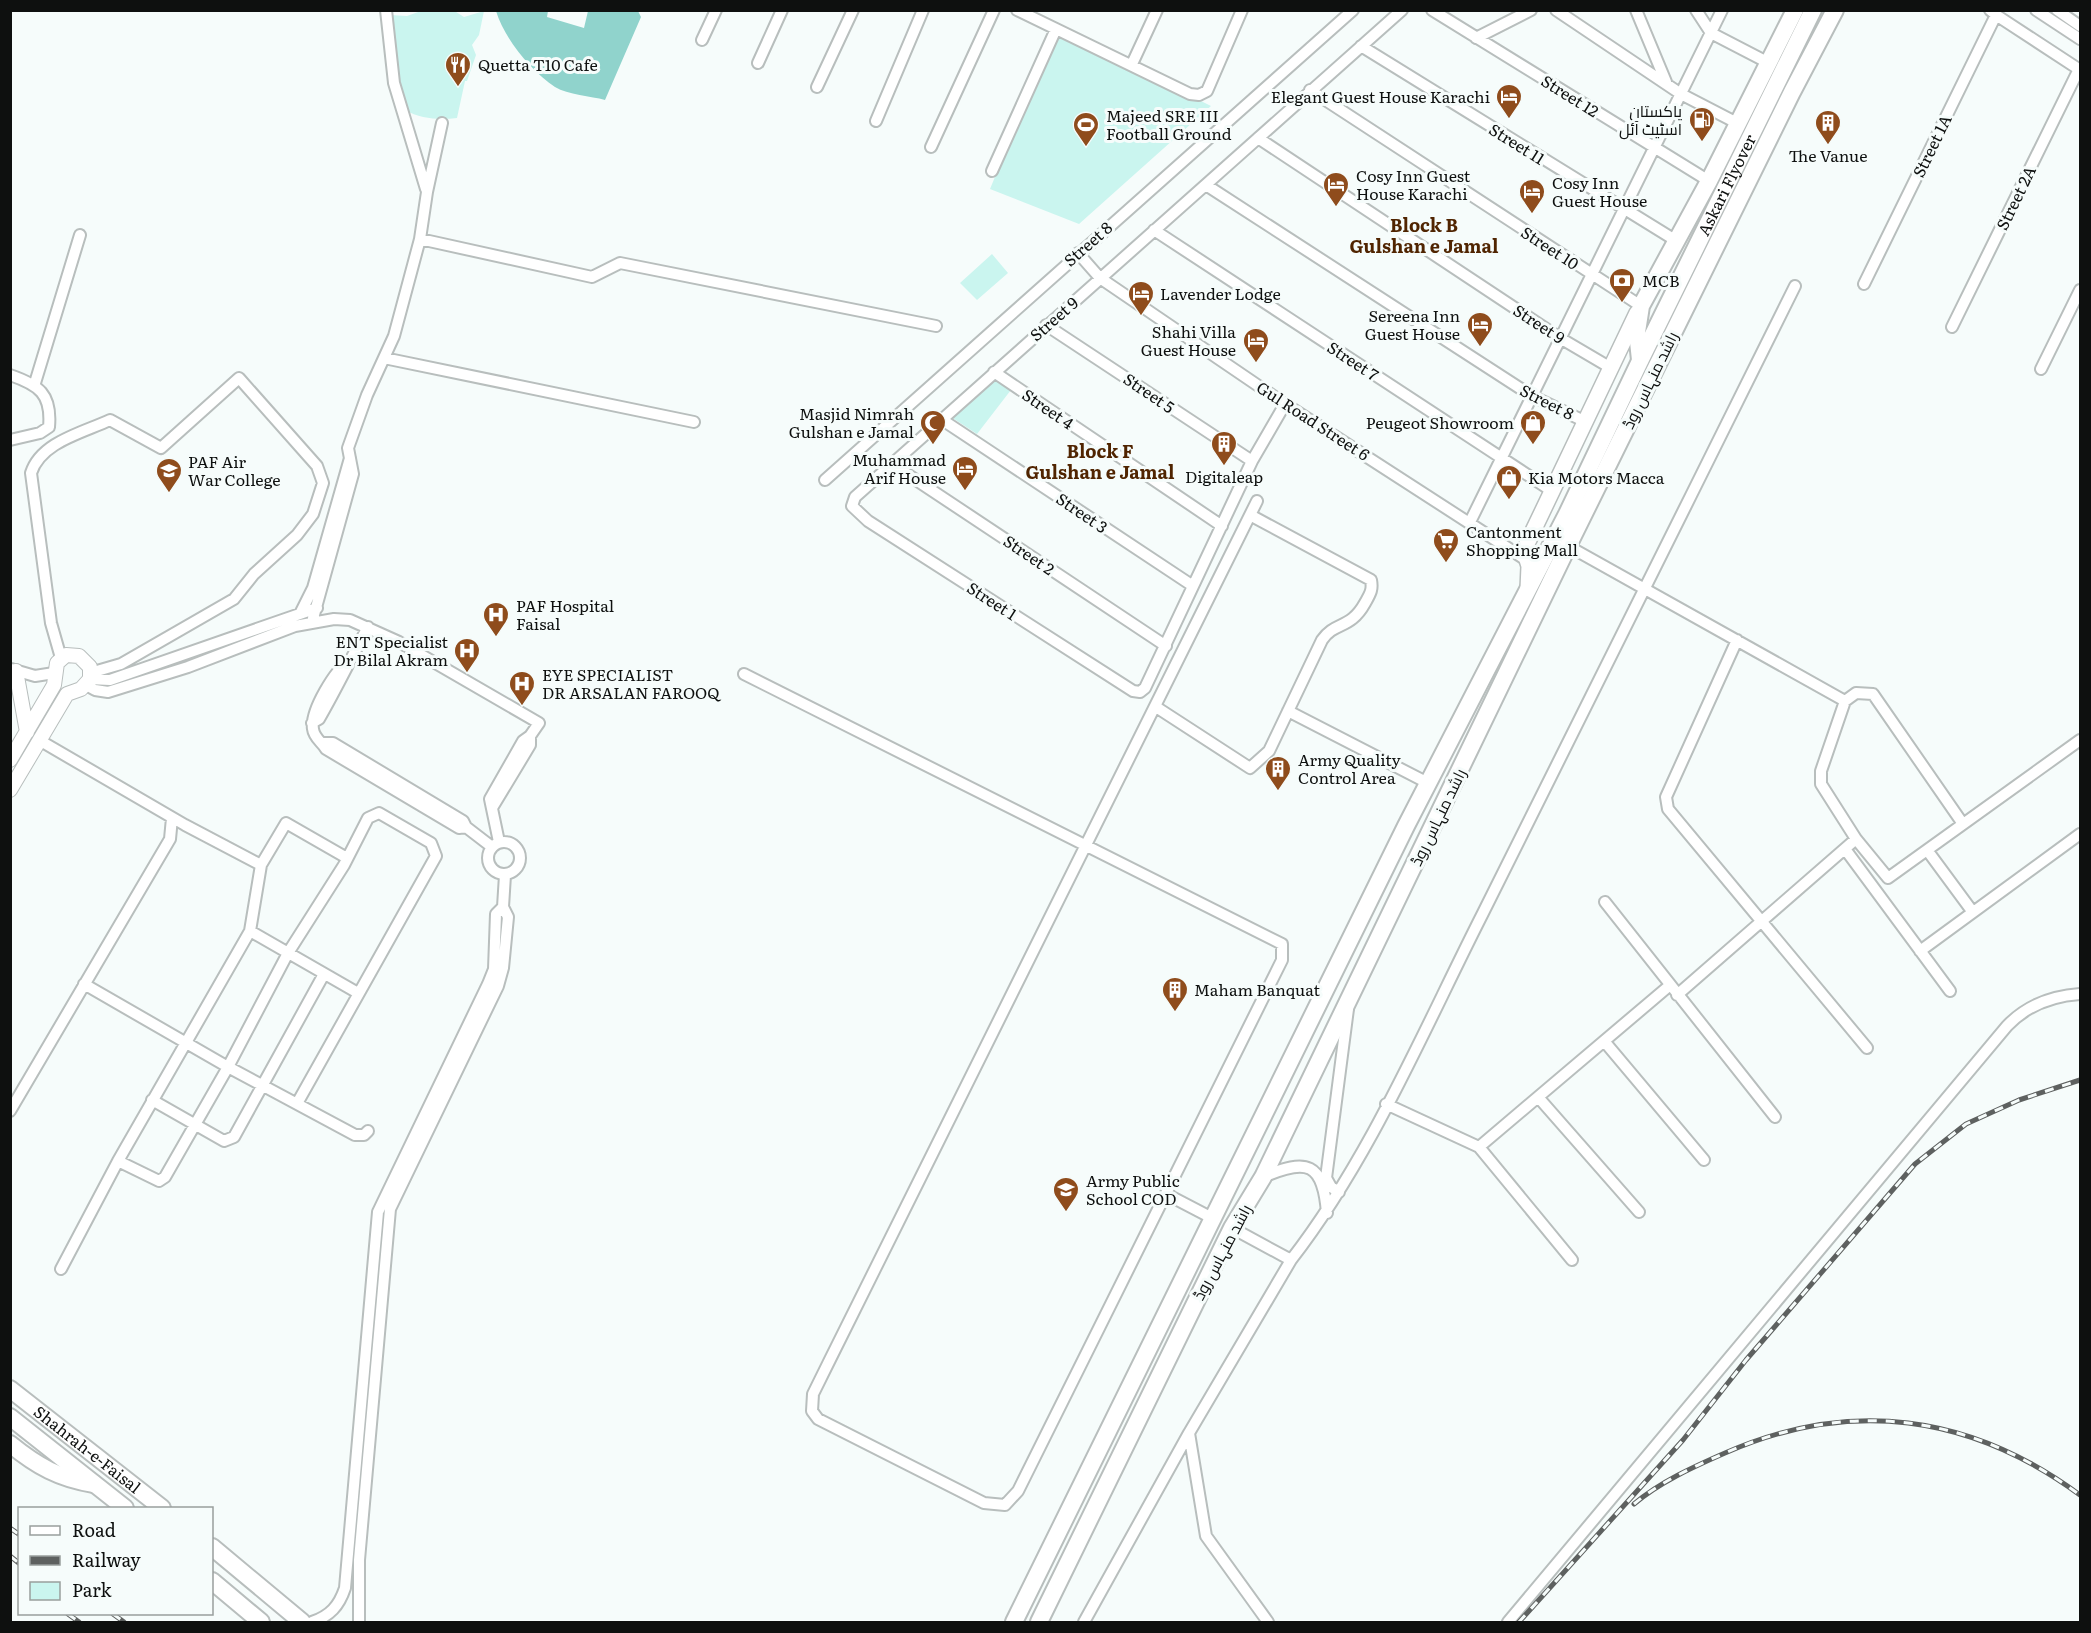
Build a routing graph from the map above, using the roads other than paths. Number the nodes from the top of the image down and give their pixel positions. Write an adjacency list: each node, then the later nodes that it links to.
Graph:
1 (386, 10): 49 (street)
2 (716, 10): 30 (street)
3 (782, 10): 33 (street)
4 (853, 10): 37 (street)
5 (923, 10): 40 (street)
6 (994, 10): 44 (street)
7 (1017, 10): 26 (street)
8 (1157, 10): 34 (street)
9 (1242, 10): 34 (street)
10 (1353, 10): 55 (street, Street 8)
11 (1402, 10): 31 (street, Street 9)
12 (1531, 10): 23 (street)
13 (1556, 10): 36 (street)
14 (1636, 10): 36 (street)
15 (1696, 10): 27 (street)
16 (1722, 10): 27 (street)
17 (1795, 10): 32 (main road)
18 (1814, 10): 67 (main road, Askari Flyover)
19 (1835, 10): 72 (main road, راشد منہاس روڈ)
20 (2036, 10): 29 (street)
21 (2057, 10): 25 (street)
22 (1436, 11): 28 (street, Street 12)
23 (1519, 13): 28 (street)
24 (1993, 13): 35 (street); 58 (street, Street 1A)
25 (2080, 26)
26 (1056, 29): 34 (street); 46 (street)
27 (1711, 33): 32 (street); 39 (street)
28 (1476, 38): 45 (street, Street 12)
29 (2080, 39)
30 (702, 40)
31 (1361, 46): 38 (street, Street 9); 50 (street, Street 11)
32 (1767, 62): 42 (main road)
33 (758, 63)
34 (1132, 64)
35 (2080, 70): 64 (street, Street 2A)
36 (1666, 83): 39 (street)
37 (817, 87)
38 (1310, 90): 43 (street, Street 9); 56 (street, Street 10)
39 (1681, 94): 42 (street); 45 (street)
40 (876, 121)
41 (442, 123): 49 (street)
42 (1737, 123): 47 (main road)
43 (1258, 138): 48 (street, Street 9); 65 (street, Street 9)
44 (931, 147)
45 (1654, 148): 47 (street, Street 12); 50 (street)
46 (992, 171)
47 (1709, 181): 54 (main road)
48 (1206, 185): 51 (street, Street 9); 74 (street, Street 8)
49 (427, 192): 53 (street)
50 (1623, 211): 54 (street, Street 11); 56 (street)
51 (1154, 230): 57 (street, Street 9); 83 (street, Street 7)
52 (80, 235): 73 (street)
53 (420, 239): 63 (street); 66 (street)
54 (1675, 240): 61 (main road)
55 (1078, 254): 57 (street, Gul Road Street 6); 86 (street, Street 8)
56 (1591, 275): 61 (street, Street 10); 65 (street)
57 (1100, 278): 62 (street, Street 9); 75 (street, Gul Road Street 6)
58 (1864, 284)
59 (1796, 286): 97 (street)
60 (2080, 290): 69 (street)
61 (1641, 306): 67 (main road); 68 (main road)
62 (1046, 325): 70 (street, Street 9); 84 (street, Street 5)
63 (936, 327)
64 (1952, 327)
65 (1560, 338): 68 (street, Street 9); 74 (street)
66 (384, 358): 77 (street); 82 (street)
67 (1640, 361): 80 (main road, راشد منہاس روڈ)
68 (1611, 368): 78 (main road)
69 (2042, 369)
70 (994, 372): 76 (street, Street 9); 93 (street, Street 4)
71 (10, 375): 73 (street)
72 (1650, 380): 80 (main road); 81 (main road, راشد منہاس روڈ)
73 (34, 383): 79 (street)
74 (1532, 396): 78 (street, Street 8); 83 (street)
75 (1285, 404): 84 (street); 92 (street, Gul Road Street 6)
76 (941, 419): 85 (street, Street 9); 96 (street, Street 3)
77 (694, 422)
78 (1586, 422): 87 (main road)
79 (10, 440)
80 (1602, 441): 90 (main road, راشد منہاس روڈ)
81 (1611, 457): 90 (main road); 94 (main road, راشد منہاس روڈ)
82 (350, 458): 99 (street); 100 (street)
83 (1501, 459): 87 (street, Street 7); 92 (street)
84 (1252, 461): 93 (street)
85 (892, 464): 88 (street, Street 9); 105 (street, Street 2)
86 (825, 480)
87 (1552, 491): 95 (main road)
88 (851, 501): 105 (street, Street 1)
89 (1257, 501): 91 (street)
90 (1567, 514): 98 (main road, راشد منہاس روڈ)
91 (1250, 515): 112 (street); 113 (street)
92 (1470, 522): 95 (street, Gul Road Street 6)
93 (1222, 526): 96 (street)
94 (1568, 546): 97 (street); 143 (main road, راشد منہاس روڈ)
95 (1528, 561): 98 (main road)
96 (1193, 586): 105 (street)
97 (1645, 588): 104 (street); 152 (street)
98 (1528, 589): 117 (main road, راشد منہاس روڈ)
99 (317, 608): 100 (street); 101 (street)
100 (302, 612): 102 (street); 110 (street)
101 (312, 622): 102 (street); 103 (street)
102 (295, 626): 110 (street)
103 (368, 627): 123 (street); 123 (street)
104 (1737, 640): 111 (street); 132 (street)
105 (1166, 645)
106 (61, 658): 108 (street); 110 (street); 110 (street)
107 (13, 670): 108 (street); 114 (street)
108 (54, 673): 114 (street)
109 (744, 674): 124 (street)
110 (89, 679): 114 (street)
111 (1845, 701): 120 (street); 122 (street)
112 (1156, 707): 113 (street); 124 (street)
113 (1288, 711): 117 (street)
114 (24, 737): 116 (street); 118 (street); 119 (street)
115 (2080, 740): 120 (street)
116 (11, 755)
117 (1428, 783): 165 (main road, راشد منہاس روڈ)
118 (10, 790)
119 (172, 818): 128 (street); 137 (street)
120 (1963, 824): 126 (street)
121 (2080, 834): 131 (street)
122 (1856, 839): 125 (street); 126 (street)
123 (496, 845): 129 (street); 129 (street)
124 (1084, 847): 162 (street); 162 (street)
125 (1845, 849): 132 (street); 134 (street)
126 (1927, 850): 131 (street)
127 (347, 858): 128 (street); 135 (street); 140 (street)
128 (261, 865): 133 (street)
129 (505, 875): 170 (street)
130 (1605, 902): 138 (street)
131 (1972, 911): 134 (street)
132 (1761, 922): 142 (street); 146 (street)
133 (250, 931): 135 (street); 145 (street)
134 (1920, 951): 139 (street)
135 (288, 953): 136 (street); 147 (street)
136 (324, 974): 140 (street); 148 (street)
137 (84, 984): 145 (street); 153 (street)
138 (1669, 986): 142 (street); 144 (street)
139 (1950, 991)
140 (358, 993): 151 (street)
141 (2080, 994): 194 (street)
142 (1677, 995): 154 (street)
143 (1349, 1003): 160 (main road, راشد منہاس روڈ); 161 (street)
144 (1604, 1041): 149 (street); 158 (street)
145 (185, 1043): 147 (street); 150 (street)
146 (1867, 1048)
147 (228, 1067): 148 (street); 155 (street)
148 (263, 1086): 151 (street); 155 (street)
149 (1538, 1097): 157 (street); 163 (street)
150 (152, 1100): 155 (street); 159 (street)
151 (295, 1102): 156 (street)
152 (1386, 1104): 157 (street); 161 (street)
153 (10, 1111)
154 (1775, 1117)
155 (196, 1125): 159 (street)
156 (368, 1131)
157 (1479, 1147): 168 (street)
158 (1704, 1160)
159 (118, 1161): 169 (street)
160 (1263, 1177): 164 (street); 166 (main road, راشد منہاس روڈ)
161 (1339, 1192): 164 (street)
162 (1166, 1194): 165 (street)
163 (1639, 1212)
164 (1327, 1214): 167 (street)
165 (1214, 1219): 184 (main road, راشد منہاس روڈ)
166 (1232, 1228): 167 (street); 191 (main road, راشد منہاس روڈ)
167 (1292, 1260): 173 (street)
168 (1572, 1260)
169 (61, 1269)
170 (375, 1318): 178 (street); 180 (street)
171 (10, 1389): 177 (main road, Shahrah-e-Faisal)
172 (10, 1417): 175 (main road, Shahrah-e-Faisal)
173 (1189, 1433): 192 (street); 193 (street)
174 (10, 1444): 175 (main road)
175 (95, 1484): 176 (main road, Shahrah-e-Faisal)
176 (123, 1507)
177 (159, 1507)
178 (347, 1548): 180 (street); 182 (street)
179 (213, 1549): 186 (main road)
180 (360, 1549): 183 (street)
181 (213, 1582): 185 (main road)
182 (345, 1588): 183 (street); 187 (street)
183 (358, 1588): 188 (street)
184 (1024, 1600): 189 (main road); 190 (main road, راشد منہاس روڈ)
185 (261, 1623)
186 (302, 1623)
187 (312, 1623)
188 (359, 1623)
189 (1007, 1623)
190 (1014, 1623)
191 (1039, 1623)
192 (1084, 1623)
193 (1268, 1623)
194 (1508, 1623)

